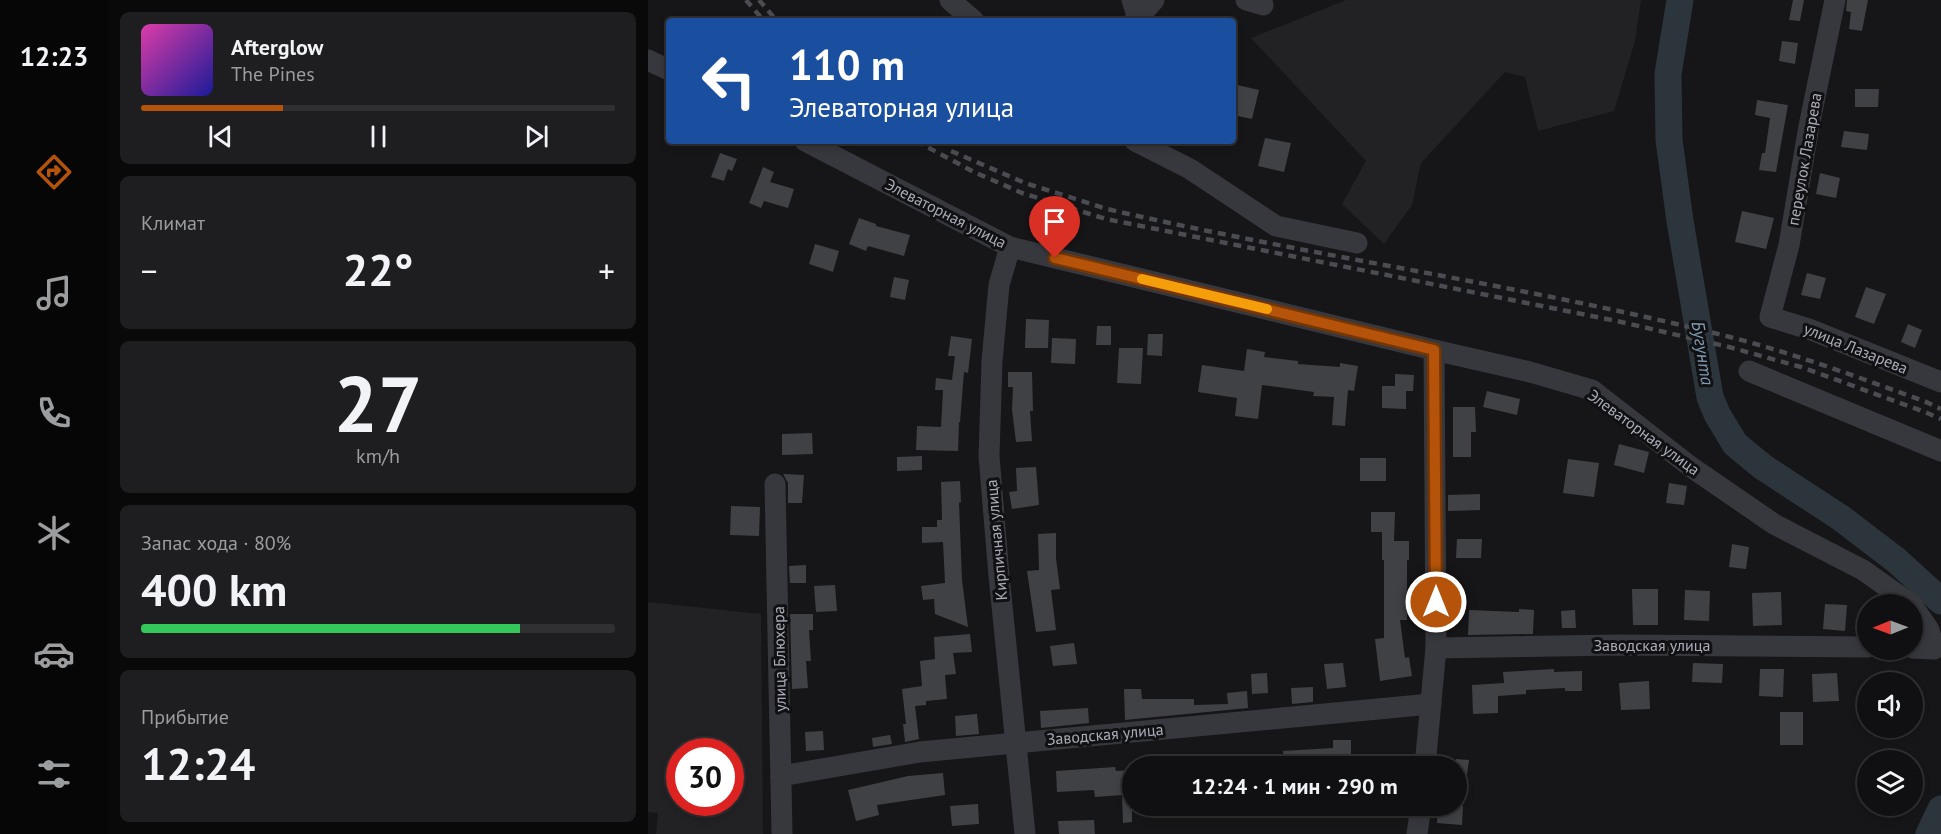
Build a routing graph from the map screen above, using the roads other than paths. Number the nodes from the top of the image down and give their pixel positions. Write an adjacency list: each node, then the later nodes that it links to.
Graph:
1 (950, 0): 5 (street)
2 (1154, 0): 4 (street)
3 (1835, 0): 12 (street, переулок Лазарева)
4 (1134, 13)
5 (971, 18)
6 (648, 60): 7 (street)
7 (666, 69)
8 (811, 144): 11 (street, Элеваторная улица)
9 (1141, 144): 10 (street)
10 (1357, 243)
11 (1010, 247): 13 (street, Элеваторная улица); 24 (street, Кирпичная улица)
12 (1770, 317): 15 (street, улица Лазарева)
13 (1434, 350): 18 (street, Элеваторная улица); 21 (street)
14 (1749, 371): 16 (street)
15 (1941, 382)
16 (1941, 451)
17 (775, 484): 26 (street, улица Блюхера)
18 (1897, 594)
19 (1923, 621): 22 (street, Элеваторная улица)
20 (1857, 647): 21 (street, Заводская улица)
21 (1436, 648): 23 (street)
22 (1923, 648)
23 (1431, 704): 24 (street, Заводская улица); 25 (street)
24 (1016, 742): 26 (street, Заводская улица); 29 (street, Кирпичная улица)
25 (1426, 756)
26 (781, 776): 28 (street, улица Блюхера)
27 (1420, 816): 30 (street)
28 (782, 834)
29 (1025, 834)
30 (1418, 834)

